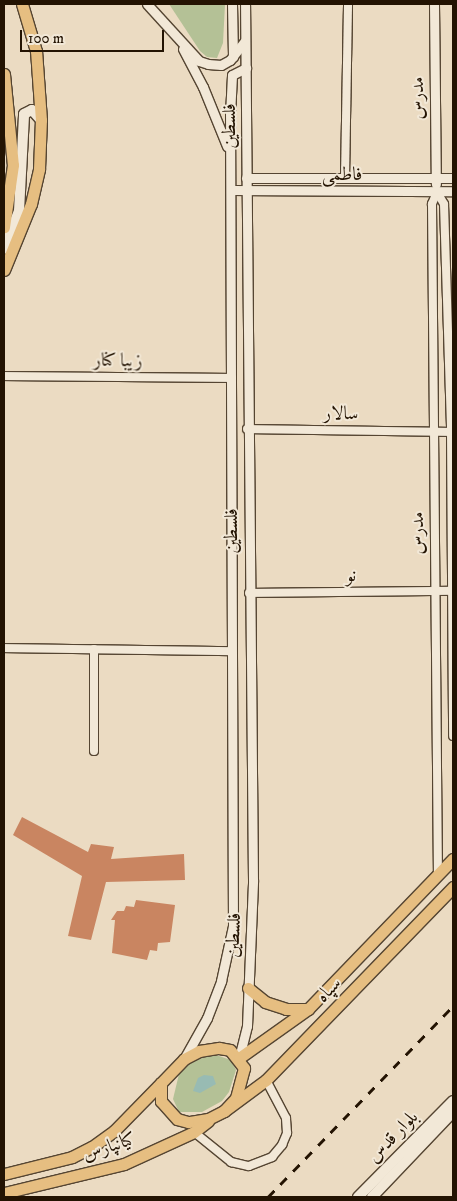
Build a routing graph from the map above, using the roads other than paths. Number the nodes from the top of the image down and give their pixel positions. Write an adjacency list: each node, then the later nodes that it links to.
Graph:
1 (22, 4): 12 (main road)
2 (147, 4): 7 (street)
3 (232, 4): 9 (street)
4 (245, 4): 8 (street, فلسطین)
5 (348, 4): 17 (street)
6 (434, 4): 19 (street, مدرس)
7 (177, 38): 9 (street); 14 (street)
8 (246, 39): 9 (street); 10 (street, فلسطین)
9 (233, 58)
10 (246, 68): 14 (street, فلسطین); 16 (street, فلسطین)
11 (4, 74): 15 (main road)
12 (41, 120): 13 (main road); 26 (main road)
13 (22, 140): 15 (main road); 24 (main road)
14 (232, 161): 20 (street, فلسطین)
15 (13, 165): 24 (main road)
16 (246, 178): 17 (street, فاطمی); 21 (street, فلسطین)
17 (345, 178): 19 (street, فاطمی)
18 (453, 178): 19 (street, فاطمی)
19 (436, 179): 23 (street, مدرس)
20 (232, 190): 21 (street, فاطمی); 28 (street, فلسطین)
21 (246, 190): 23 (street, فاطمی); 29 (street, فلسطین)
22 (453, 191): 23 (street, فاطمی)
23 (436, 192): 30 (street, مدرس); 31 (street, مدرس)
24 (7, 228): 25 (main road)
25 (4, 249)
26 (4, 270)
27 (4, 376): 28 (street, زیبا کنار)
28 (232, 378): 37 (street, فلسطین)
29 (247, 428): 30 (street, سالار); 34 (street, فلسطین)
30 (434, 432): 31 (street, سالار); 32 (street, مدرس)
31 (451, 432): 33 (street, مدرس)
32 (435, 592): 33 (street, نو); 34 (street, نو); 43 (street, مدرس)
33 (452, 592): 40 (street, مدرس)
34 (249, 593): 39 (street, فلسطین)
35 (4, 648): 36 (street)
36 (94, 649): 37 (street); 41 (street)
37 (232, 650): 38 (street, فلسطین)
38 (232, 730): 39 (street); 48 (street, فلسطین)
39 (250, 730): 45 (street, فلسطین)
40 (453, 736)
41 (94, 750)
42 (453, 859): 43 (main road, سپاه)
43 (438, 875): 46 (main road, سپاه)
44 (453, 887): 49 (main road, سپاه)
45 (248, 988): 46 (main road); 47 (street, فلسطین)
46 (308, 1009): 47 (main road, سپاه)
47 (239, 1058): 48 (main road); 53 (main road)
48 (184, 1059): 50 (main road)
49 (266, 1080): 53 (main road, سپاه); 54 (street)
50 (161, 1083): 53 (main road); 55 (main road, کیانپارس)
51 (453, 1101): 57 (main road, بلوار قدس)
52 (453, 1112): 58 (main road, بلوار قدس)
53 (220, 1113): 54 (main road, کیانپارس)
54 (194, 1132): 56 (main road, کیانپارس)
55 (4, 1174)
56 (4, 1193)
57 (358, 1197)
58 (372, 1197)

